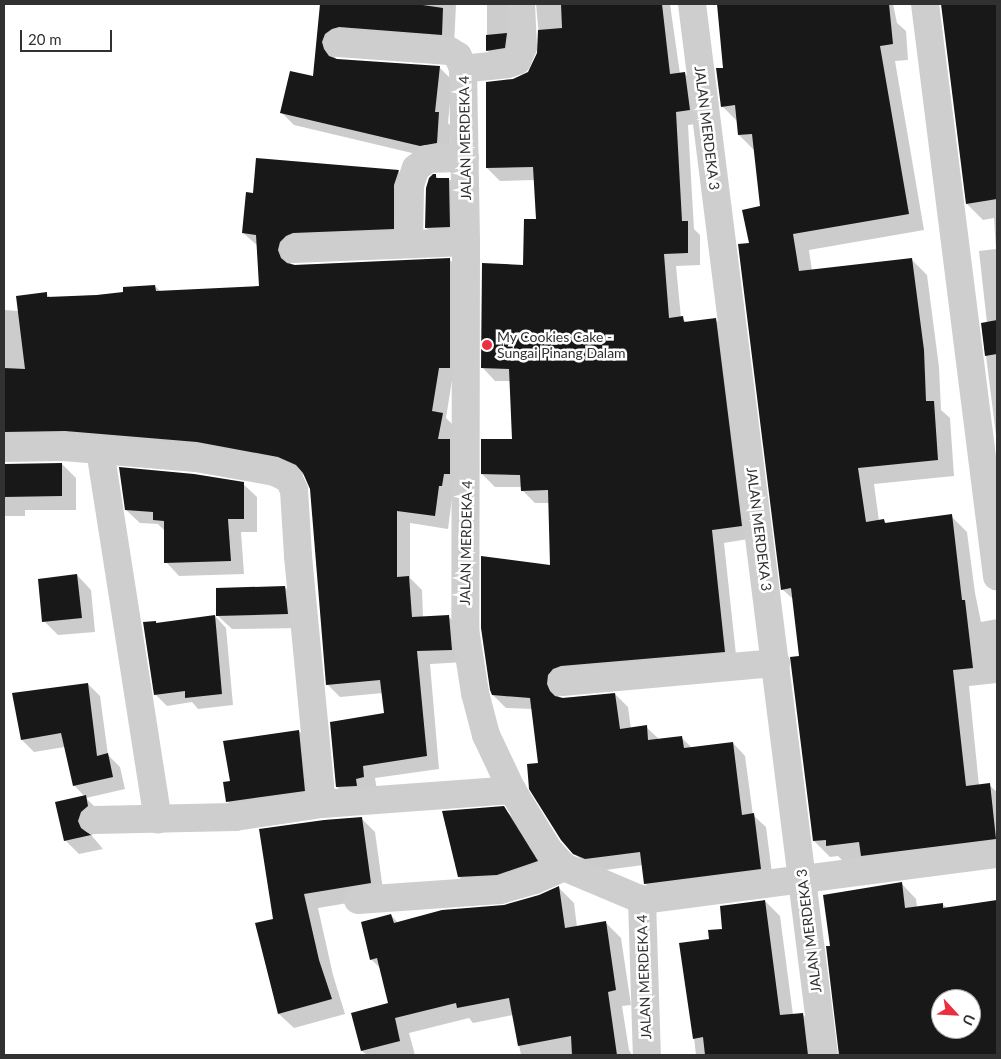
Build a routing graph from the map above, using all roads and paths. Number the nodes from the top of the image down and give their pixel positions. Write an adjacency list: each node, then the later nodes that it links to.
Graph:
1 (521, 4): 5 (street, JALAN MERDEKA 4)
2 (692, 4): 13 (street, JALAN MERDEKA 3)
3 (925, 4): 12 (street)
4 (338, 43): 5 (street)
5 (463, 69): 6 (street, JALAN MERDEKA 4)
6 (466, 158): 7 (street, JALAN MERDEKA 4); 8 (street)
7 (466, 242): 8 (street); 15 (street, JALAN MERDEKA 4)
8 (409, 244): 9 (street)
9 (294, 248)
10 (4, 448): 11 (street)
11 (100, 450): 16 (street); 17 (street)
12 (997, 576)
13 (776, 663): 14 (street); 21 (street, JALAN MERDEKA 3)
14 (562, 682)
15 (512, 790): 16 (street); 20 (street, JALAN MERDEKA 4)
16 (322, 804): 17 (street)
17 (158, 819): 18 (street)
18 (94, 820)
19 (997, 854): 21 (street)
20 (564, 867): 22 (street); 23 (street, JALAN MERDEKA 4)
21 (803, 880): 23 (street); 25 (street, JALAN MERDEKA 3)
22 (358, 900)
23 (642, 900): 24 (street, JALAN MERDEKA 4)
24 (647, 1055)
25 (824, 1055)

